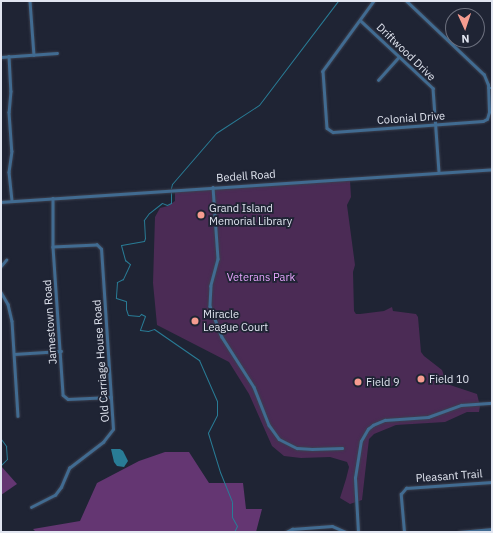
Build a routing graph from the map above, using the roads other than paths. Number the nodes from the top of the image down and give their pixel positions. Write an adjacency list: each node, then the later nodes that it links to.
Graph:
1 (30, 1): 6 (street)
2 (374, 1): 4 (street, Colonial Drive)
3 (406, 1): 11 (street, Colonial Drive)
4 (360, 20): 9 (street, Driftwood Drive); 13 (street, Colonial Drive)
5 (58, 53): 6 (street)
6 (34, 55): 7 (street)
7 (9, 56): 8 (street); 18 (street)
8 (1, 57)
9 (400, 57): 10 (street); 13 (street, Driftwood Drive)
10 (378, 80)
11 (488, 88): 12 (street); 13 (street, Colonial Drive)
12 (492, 88)
13 (436, 124): 15 (street, Driftwood Drive)
14 (492, 169): 15 (street, Bedell Road)
15 (440, 172): 16 (street, Bedell Road)
16 (213, 187): 17 (street, Bedell Road); 29 (street)
17 (53, 198): 18 (street, Bedell Road); 20 (street, Jamestown Road)
18 (12, 201): 19 (street, Bedell Road)
19 (1, 202)
20 (54, 247): 24 (street, Jamestown Road); 26 (street, Old Carriage House Road)
21 (6, 260): 22 (street)
22 (1, 266)
23 (1, 292): 25 (street)
24 (60, 351): 25 (street); 26 (street, Jamestown Road)
25 (14, 354): 28 (street)
26 (111, 397): 31 (street, Old Carriage House Road)
27 (492, 403): 36 (street)
28 (18, 416)
29 (342, 448)
30 (492, 482): 37 (street, Pleasant Trail)
31 (30, 507)
32 (492, 529): 33 (street)
33 (476, 531): 38 (street)
34 (286, 532): 35 (street)
35 (346, 532)
36 (358, 532)
37 (404, 532)
38 (459, 532)

